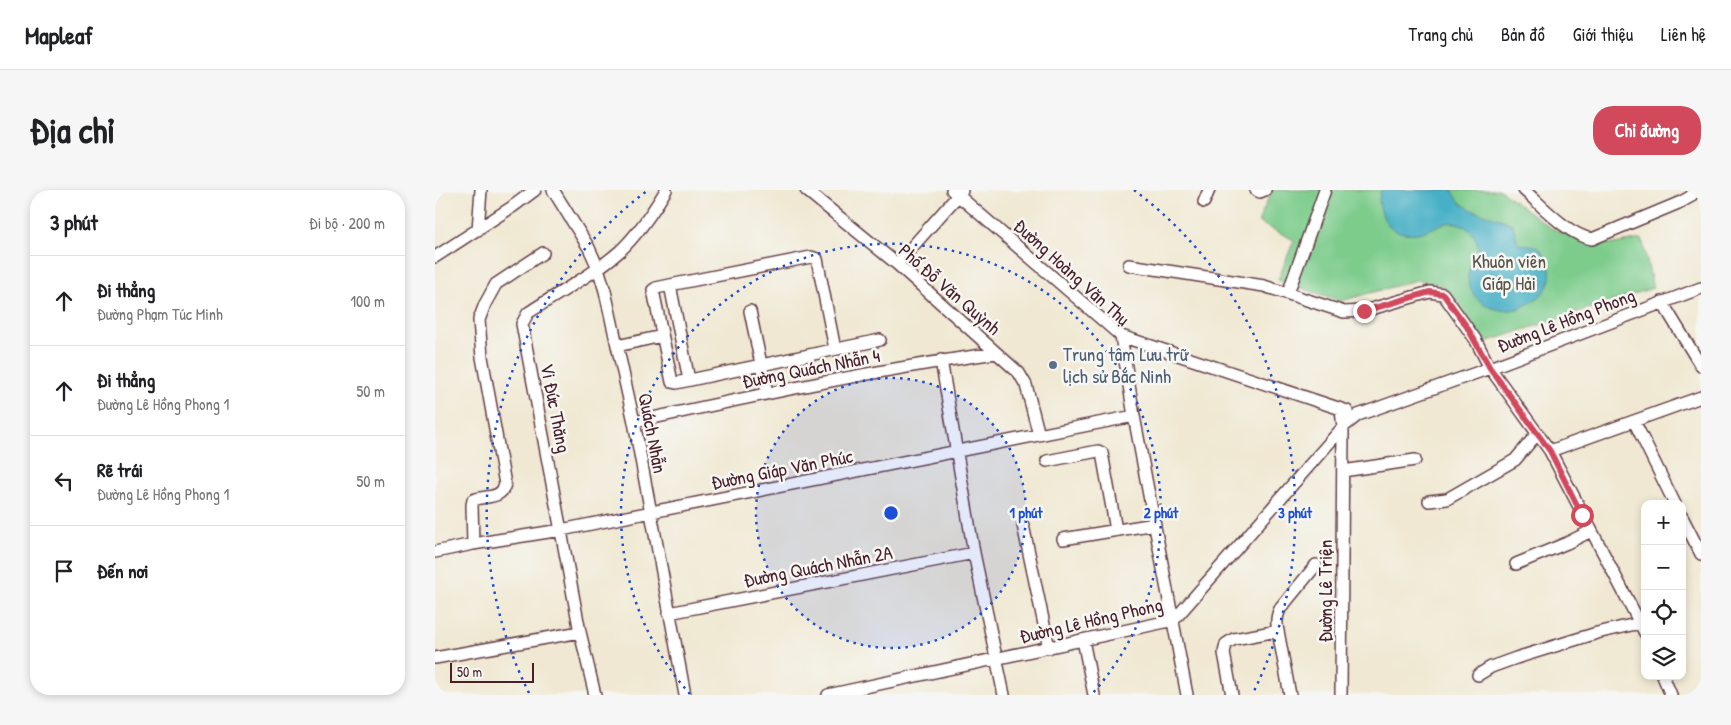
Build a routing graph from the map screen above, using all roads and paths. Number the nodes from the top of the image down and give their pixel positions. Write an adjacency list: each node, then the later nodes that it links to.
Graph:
1 (481, 190): 14 (street)
2 (535, 190): 14 (street)
3 (553, 190): 19 (street, Quách Nhẫn)
4 (667, 190): 19 (street, Vi Đức Thăng)
5 (806, 190): 17 (street, Phố Đỗ Văn Quỳnh)
6 (1209, 190): 13 (street)
7 (1256, 190): 8 (street)
8 (1265, 190)
9 (1325, 190): 22 (street)
10 (1524, 190): 11 (street)
11 (1696, 190)
12 (958, 192): 17 (street); 26 (street, Đường Hoàng Văn Thụ)
13 (1204, 202)
14 (478, 230): 16 (street)
15 (543, 254): 61 (street)
16 (435, 257)
17 (897, 264): 30 (street, Phố Đỗ Văn Quỳnh)
18 (1129, 265): 22 (street)
19 (598, 268): 28 (street, Quách Nhẫn); 57 (street, Vi Đức Thăng)
20 (670, 285): 25 (street); 29 (street); 35 (street)
21 (1701, 288): 23 (street, Đường Lê Hồng Phong)
22 (1288, 293): 34 (street)
23 (1662, 302): 33 (street); 34 (street, Đường Lê Hồng Phong)
24 (750, 311): 32 (street)
25 (661, 336): 28 (street); 35 (street)
26 (1121, 336): 38 (street); 40 (street, Đường Hoàng Văn Thụ)
27 (880, 340): 29 (street)
28 (617, 346): 42 (street, Quách Nhẫn)
29 (835, 349): 32 (street)
30 (996, 353): 31 (street, Đường Quách Nhẫn 4); 45 (street, Phố Đỗ Văn Quỳnh)
31 (941, 360): 36 (street, Đường Quách Nhẫn 4); 47 (street)
32 (761, 365): 35 (street); 36 (street)
33 (1701, 366)
34 (1490, 368): 39 (street, Đường Lê Hồng Phong); 44 (street)
35 (689, 380)
36 (767, 393): 42 (street, Đường Quách Nhẫn 4)
37 (1701, 398): 41 (street)
38 (1341, 410): 39 (street); 43 (street, Đường Lê Triện)
39 (1358, 415): 43 (street, Đường Lê Hồng Phong)
40 (1134, 416): 45 (street, Đường Giáp Văn Phúc); 54 (street, Đường Hoàng Văn Thụ)
41 (1634, 421): 46 (street); 51 (street)
42 (634, 422): 53 (street, Quách Nhẫn)
43 (1343, 427): 50 (street, Đường Lê Triện); 68 (street, Đường Lê Hồng Phong)
44 (1537, 434): 46 (street); 52 (street)
45 (1039, 435): 47 (street, Đường Giáp Văn Phúc)
46 (1550, 451): 59 (street)
47 (957, 452): 53 (street, Đường Giáp Văn Phúc); 63 (street)
48 (1415, 460): 50 (street)
49 (1047, 461): 58 (street)
50 (1343, 471): 88 (street, Đường Lê Triện)
51 (1673, 500)
52 (1429, 501)
53 (650, 512): 57 (street, Đường Giáp Văn Phúc); 67 (street, Quách Nhẫn)
54 (1155, 524): 58 (street); 68 (street, Đường Hoàng Văn Thụ)
55 (1023, 525): 74 (street)
56 (1686, 525): 64 (street)
57 (561, 530): 61 (street, Đường Giáp Văn Phúc); 72 (street, Vi Đức Thăng)
58 (1116, 530): 60 (street)
59 (1591, 531): 65 (street); 69 (street)
60 (1063, 539)
61 (473, 544): 62 (street, Đường Giáp Văn Phúc)
62 (435, 552)
63 (974, 553): 67 (street, Đường Quách Nhẫn 2A); 76 (street)
64 (1701, 554)
65 (1516, 564)
66 (1316, 565): 71 (street)
67 (669, 613): 81 (street, Quách Nhẫn)
68 (1174, 620): 73 (street, Đường Lê Hồng Phong); 85 (street, Đường Hoàng Văn Thụ)
69 (1641, 626)
70 (1641, 628): 77 (street)
71 (1278, 631): 86 (street); 87 (street)
72 (580, 632): 75 (street); 80 (street, Vi Đức Thăng)
73 (1083, 640): 74 (street, Đường Lê Hồng Phong); 84 (street)
74 (1049, 648): 76 (street, Đường Lê Hồng Phong)
75 (435, 658)
76 (996, 659): 79 (street, Đường Lê Hồng Phong); 83 (street)
77 (1479, 675)
78 (1665, 680): 89 (street)
79 (842, 694): 82 (street, Đường Lê Hồng Phong)
80 (595, 695)
81 (685, 695)
82 (828, 695)
83 (1004, 695)
84 (1093, 695)
85 (1187, 695)
86 (1232, 695)
87 (1290, 695)
88 (1341, 695)
89 (1671, 695)

